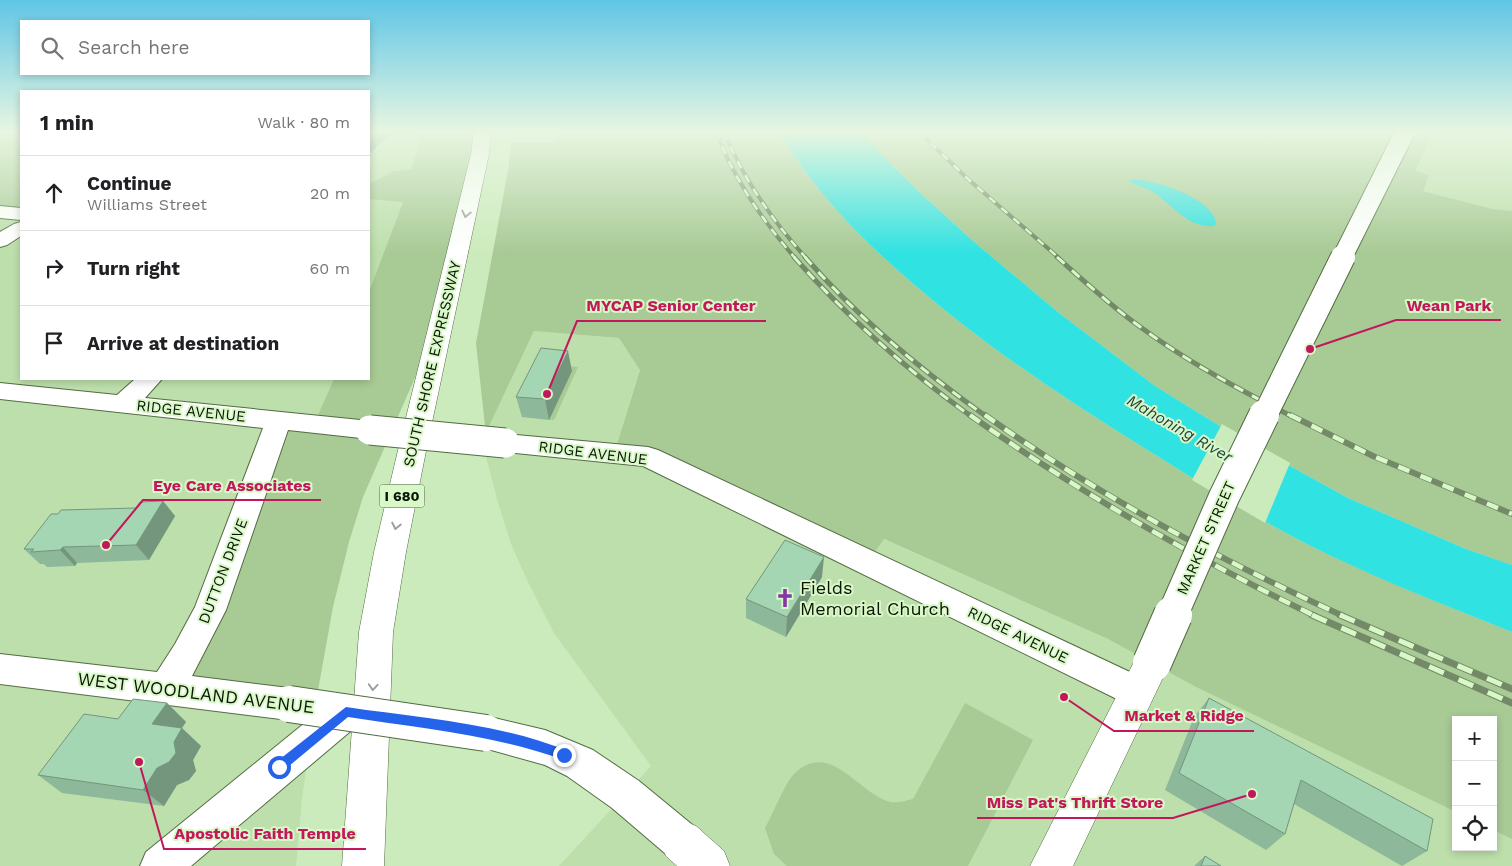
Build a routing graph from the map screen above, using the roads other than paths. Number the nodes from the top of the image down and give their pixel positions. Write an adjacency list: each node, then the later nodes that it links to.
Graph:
1 (476, 172): 17 (main road, SOUTH SHORE EXPRESSWAY / I 680, one-way to 17)
2 (1384, 172): 12 (main road, MARKET STREET, bridge)
3 (0, 212): 4 (street)
4 (20, 214)
5 (20, 229): 6 (street)
6 (0, 241)
7 (149, 380): 9 (street)
8 (0, 392): 9 (street, RIDGE AVENUE)
9 (123, 404): 10 (street, RIDGE AVENUE)
10 (279, 420): 12 (street, RIDGE AVENUE, bridge); 13 (street, DUTTON DRIVE)
11 (0, 669): 13 (street, WEST WOODLAND AVENUE)
12 (1144, 677): 18 (main road, MARKET STREET)
13 (165, 689): 14 (street, WEST WOODLAND AVENUE, bridge)
14 (346, 712): 15 (street, WEST WOODLAND AVENUE, bridge); 16 (street)
15 (695, 854)
16 (160, 866)
17 (363, 866)
18 (1051, 866)

